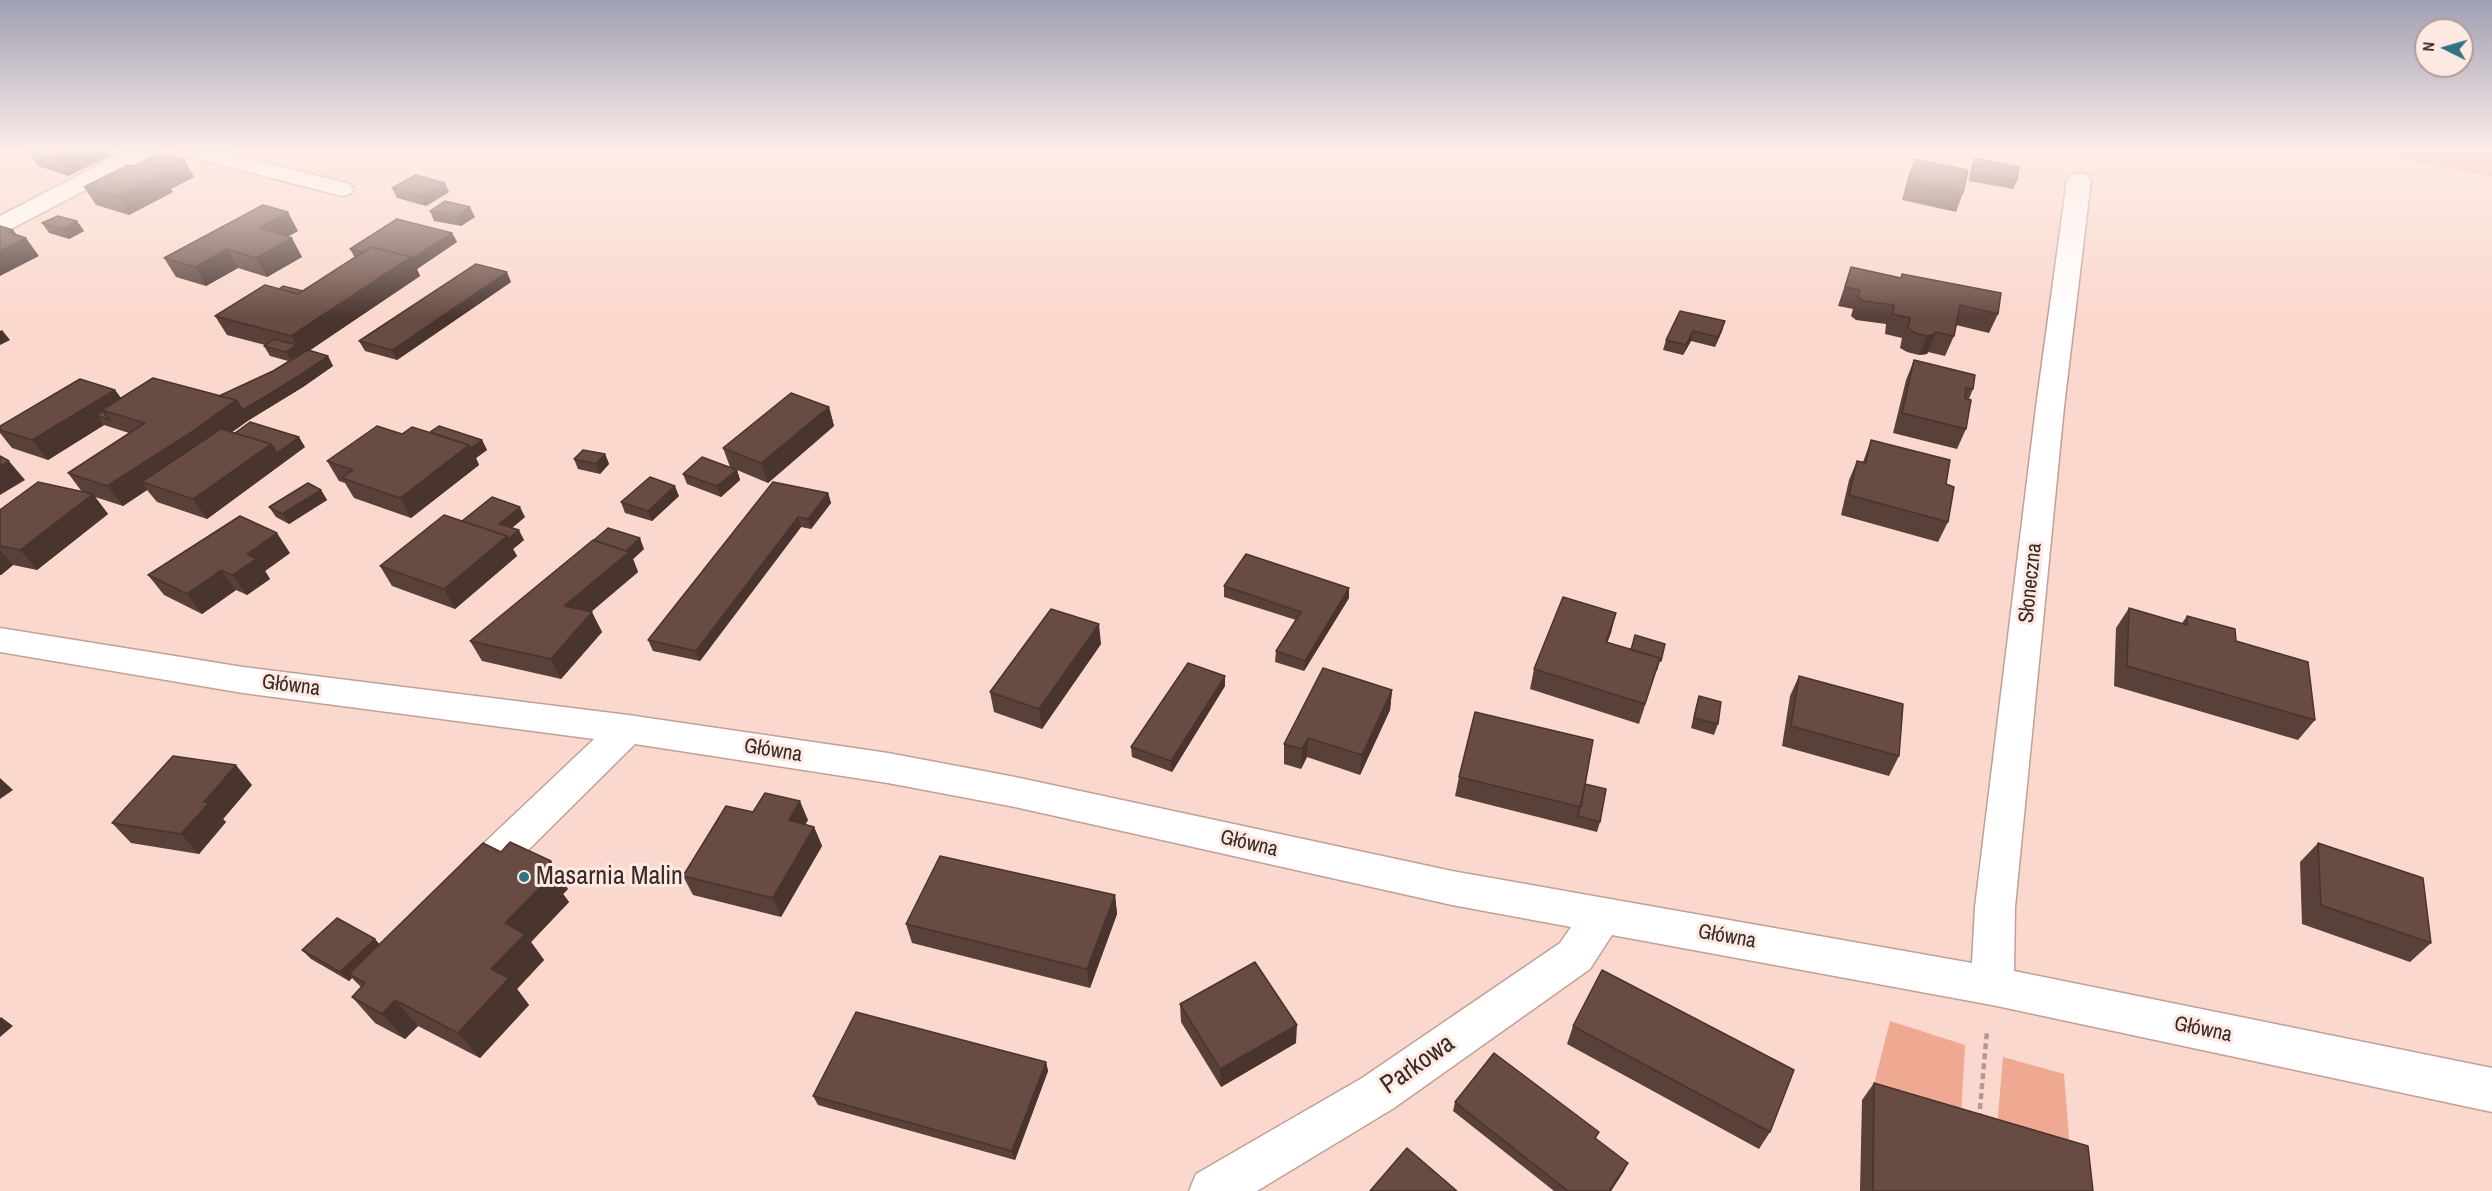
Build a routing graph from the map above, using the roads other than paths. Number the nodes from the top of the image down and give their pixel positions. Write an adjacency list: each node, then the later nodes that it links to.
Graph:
1 (32, 207): 3 (street)
2 (2076, 207): 8 (street, Słoneczna)
3 (3, 221)
4 (0, 640): 5 (street, Główna)
5 (628, 729): 6 (street); 7 (street, Główna)
6 (449, 902)
7 (1603, 914): 8 (street, Główna); 10 (street, Parkowa)
8 (1992, 986): 9 (street, Główna)
9 (2492, 1090)
10 (1213, 1191)

